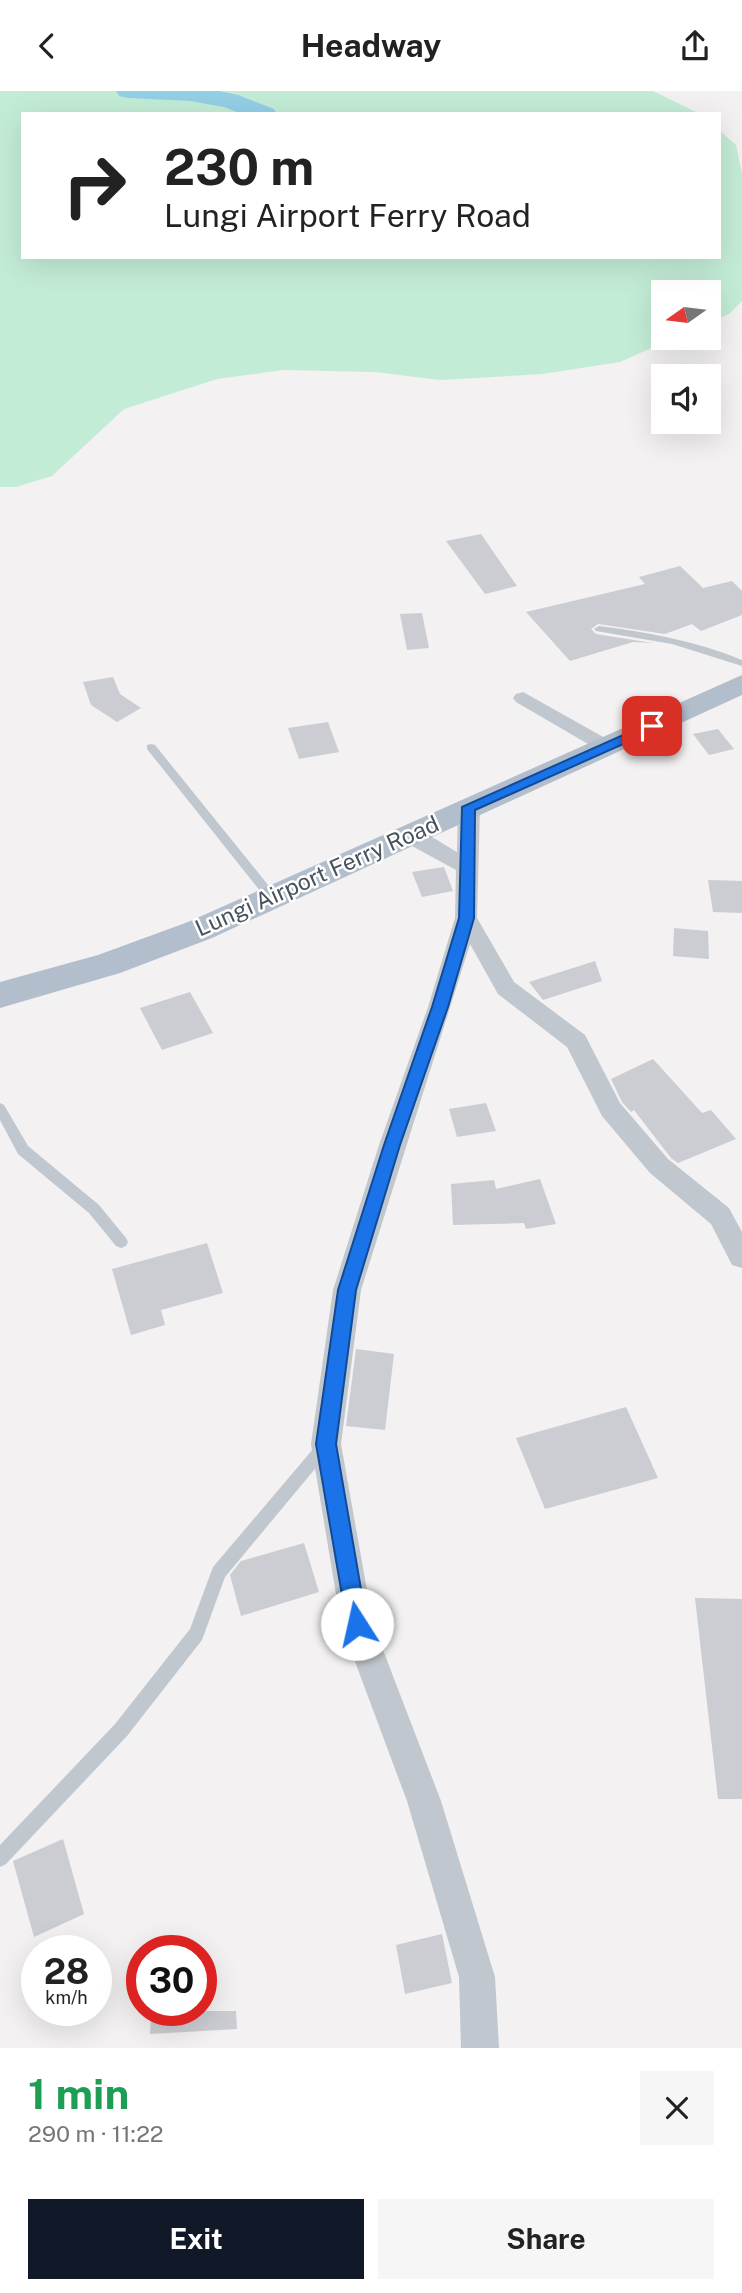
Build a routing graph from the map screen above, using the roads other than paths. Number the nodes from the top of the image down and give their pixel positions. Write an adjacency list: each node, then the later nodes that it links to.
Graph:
1 (599, 629): 2 (lane)
2 (742, 663)
3 (742, 684): 6 (main road, Lungi Airport Ferry Road)
4 (523, 698): 6 (street)
5 (151, 747): 10 (lane)
6 (607, 747): 7 (main road, Lungi Airport Ferry Road)
7 (469, 807): 8 (main road, Lungi Airport Ferry Road); 9 (street)
8 (409, 835): 9 (street); 10 (main road, Lungi Airport Ferry Road)
9 (466, 866): 11 (street)
10 (273, 899): 12 (main road, Lungi Airport Ferry Road)
11 (466, 918): 15 (street); 16 (street)
12 (0, 995)
13 (0, 1108): 14 (lane)
14 (121, 1242)
15 (742, 1257)
16 (326, 1444): 17 (lane); 18 (street)
17 (0, 1857)
18 (480, 2048)

